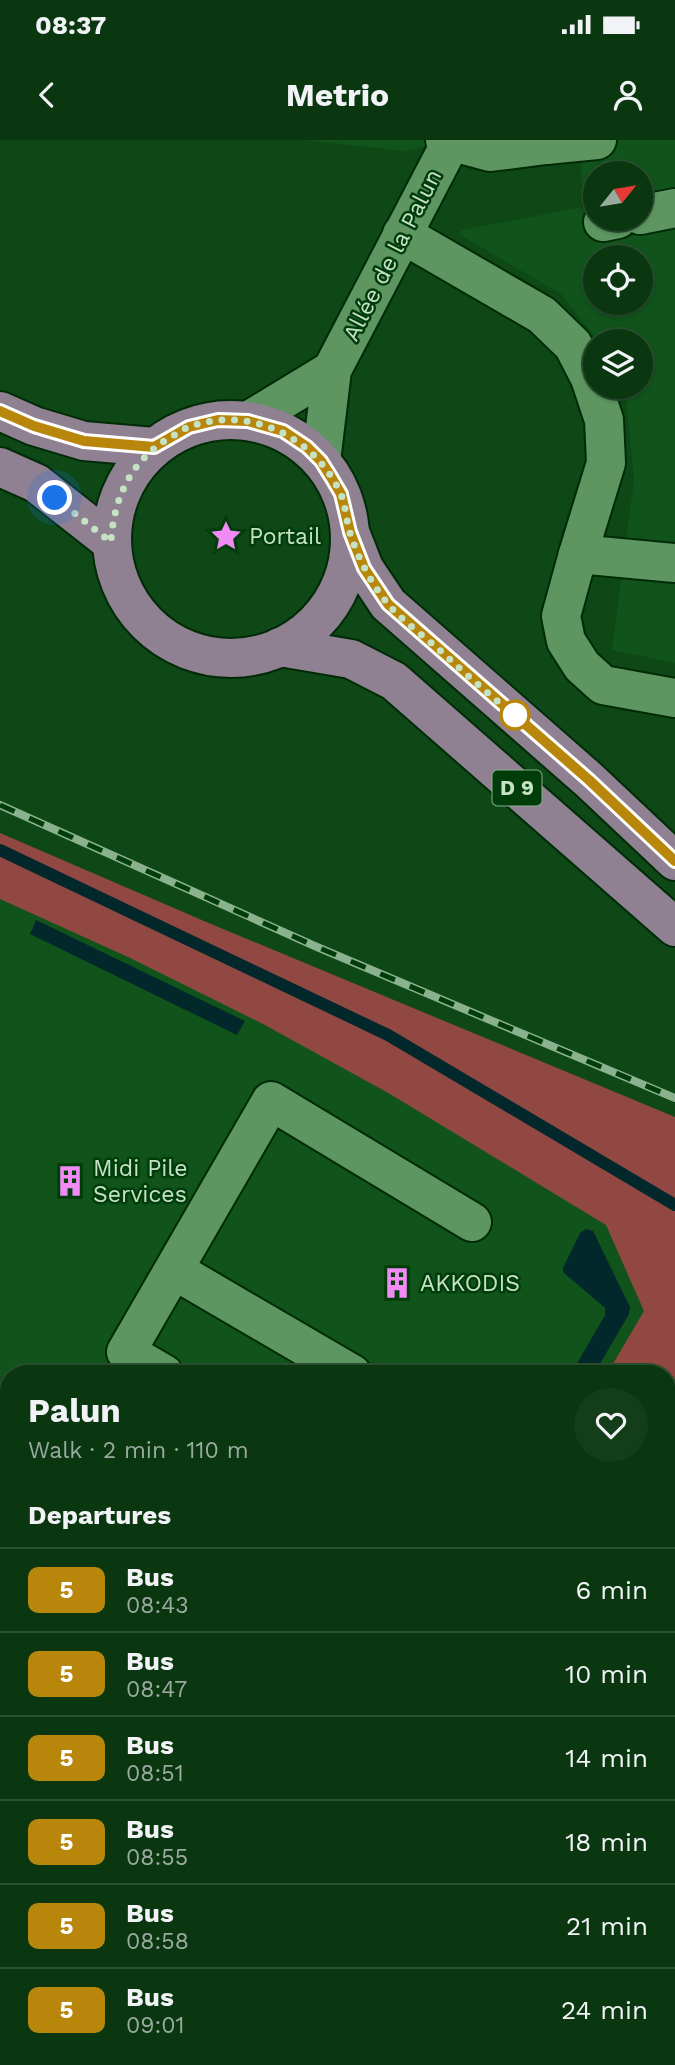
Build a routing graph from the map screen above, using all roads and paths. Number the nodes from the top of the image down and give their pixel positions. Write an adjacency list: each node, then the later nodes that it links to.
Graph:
1 (597, 140): 3 (street)
2 (449, 141): 3 (street); 6 (street, Allée de la Palun)
3 (547, 142)
4 (675, 208): 5 (street)
5 (653, 212)
6 (402, 234): 7 (street, Allée de la Palun); 15 (street)
7 (332, 370): 9 (street); 11 (street, Allée de la Palun)
8 (0, 411): 10 (main road)
9 (248, 421): 10 (main road); 11 (main road)
10 (154, 447): 14 (main road)
11 (321, 461): 13 (main road)
12 (0, 467): 14 (main road)
13 (350, 532): 17 (main road); 19 (main road, D 9)
14 (111, 542): 17 (main road)
15 (578, 554): 16 (street); 18 (street)
16 (675, 563)
17 (281, 647): 20 (main road, D 9)
18 (675, 698)
19 (631, 820): 20 (main road); 21 (main road, D 9)
20 (597, 859): 22 (main road, D 9)
21 (675, 861)
22 (675, 927)
23 (472, 1222): 24 (street)
24 (174, 1270): 25 (street); 26 (street)
25 (148, 1365)
26 (337, 1365)

